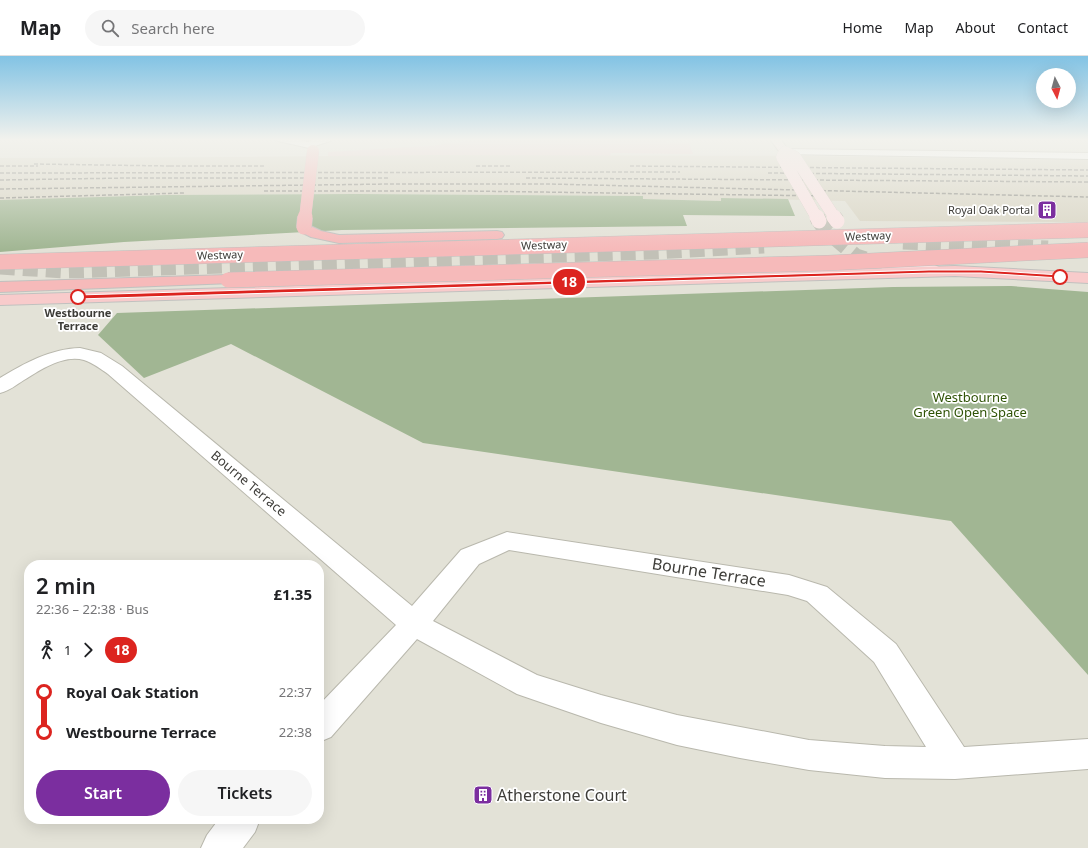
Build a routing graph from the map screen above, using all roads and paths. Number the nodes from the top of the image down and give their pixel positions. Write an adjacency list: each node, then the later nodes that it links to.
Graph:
1 (308, 176): 6 (highway, bridge)
2 (793, 176): 4 (main road, bridge)
3 (807, 176): 5 (main road, bridge)
4 (819, 221)
5 (837, 221)
6 (1088, 225)
7 (1088, 230): 10 (highway, Westway, bridge)
8 (1088, 243): 13 (highway, Westway)
9 (1088, 250): 15 (highway, bridge)
10 (0, 262)
11 (887, 266): 12 (main road)
12 (955, 271): 14 (main road); 16 (main road)
13 (0, 274)
14 (1088, 278)
15 (0, 287)
16 (0, 300)
17 (0, 387): 18 (street, Bourne Terrace)
18 (414, 624): 19 (street); 21 (street, Bourne Terrace); 21 (street, Bourne Terrace)
19 (324, 722)
20 (1088, 754): 21 (street, Bourne Terrace)
21 (956, 763)
22 (238, 824): 23 (street)
23 (220, 848)

